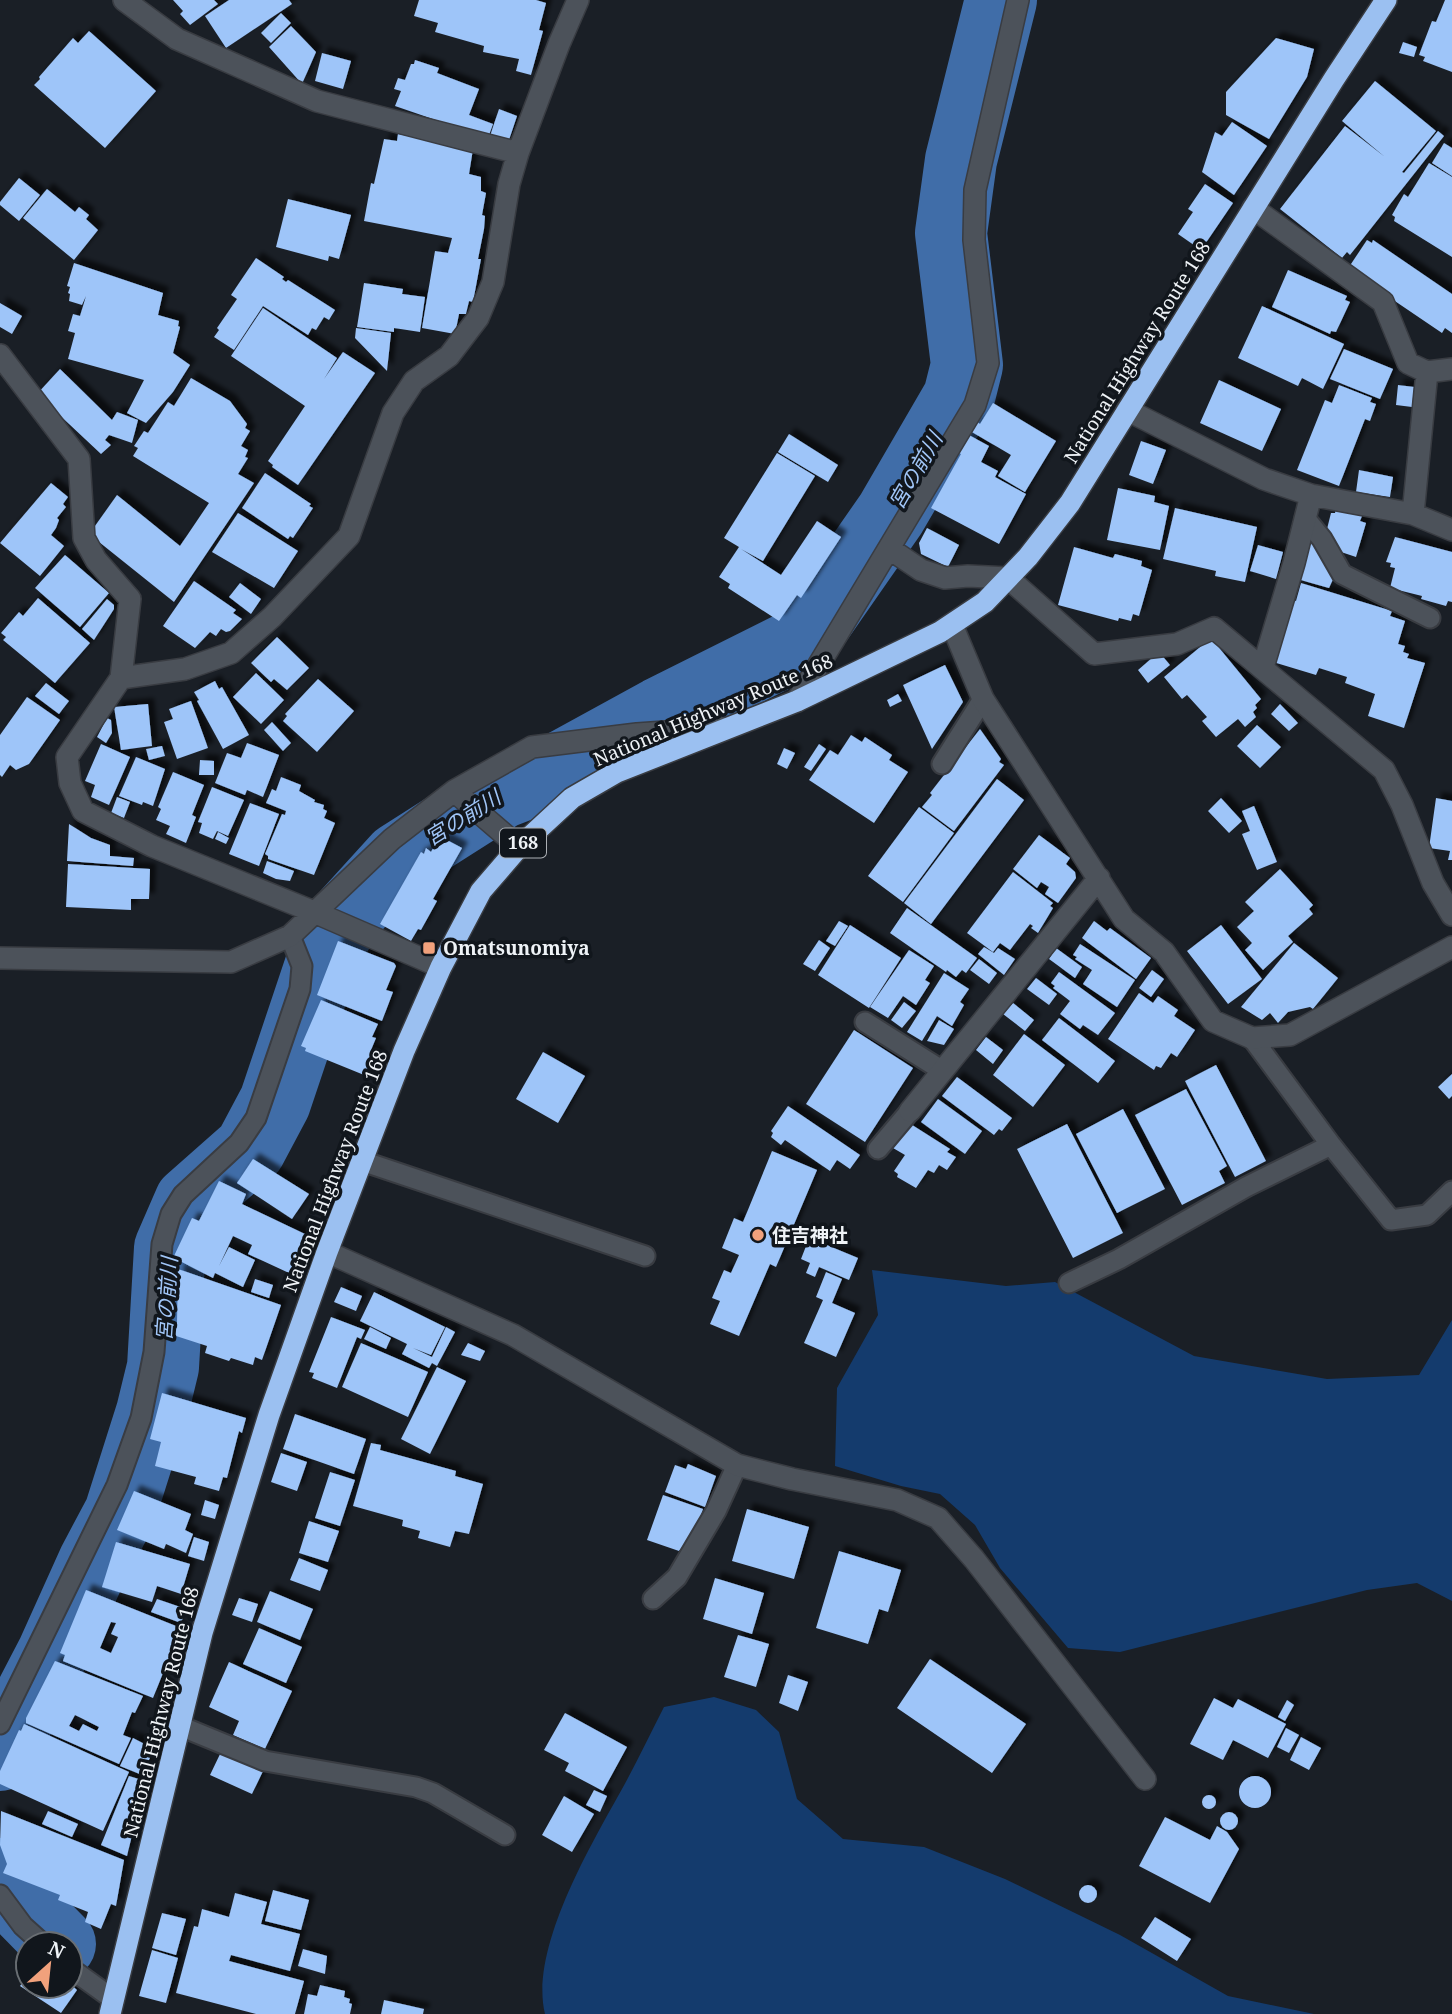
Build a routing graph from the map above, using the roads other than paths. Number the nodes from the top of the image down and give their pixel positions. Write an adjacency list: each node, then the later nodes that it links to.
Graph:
1 (124, 0): 5 (street)
2 (1017, 0): 15 (street)
3 (1387, 0): 6 (highway, National Highway Route 168 / 168)
4 (577, 1): 5 (street)
5 (518, 153): 20 (street)
6 (1253, 208): 9 (street); 10 (highway, National Highway Route 168 / 168)
7 (0, 355): 20 (street)
8 (1452, 369): 9 (street)
9 (1427, 372): 12 (street)
10 (1127, 410): 11 (street); 16 (highway, National Highway Route 168 / 168)
11 (1311, 495): 12 (street); 13 (street)
12 (1413, 514): 14 (street)
13 (1305, 518): 17 (lane); 19 (street)
14 (1452, 530)
15 (890, 549): 16 (street); 22 (street)
16 (1008, 578): 18 (highway, National Highway Route 168 / 168); 19 (street)
17 (1430, 618)
18 (951, 625): 21 (street); 22 (highway, National Highway Route 168 / 168)
19 (1263, 667): 29 (street)
20 (121, 678): 28 (street)
21 (983, 699): 24 (lane); 27 (street)
22 (797, 701): 23 (highway, National Highway Route 168 / 168)
23 (733, 727): 25 (street); 26 (highway, National Highway Route 168 / 168)
24 (942, 764)
25 (454, 791): 26 (street); 28 (street)
26 (519, 847): 33 (highway, National Highway Route 168 / 168)
27 (1099, 878): 35 (street); 36 (street)
28 (314, 912): 30 (street); 33 (street)
29 (1452, 915)
30 (290, 936): 32 (street); 47 (lane)
31 (1452, 947): 35 (street)
32 (0, 958)
33 (440, 967): 40 (highway, National Highway Route 168 / 168)
34 (865, 1022): 36 (lane)
35 (1252, 1038): 38 (lane)
36 (943, 1071): 37 (street)
37 (910, 1111): 39 (lane)
38 (1331, 1145): 41 (lane); 44 (lane)
39 (878, 1149)
40 (362, 1161): 42 (highway, National Highway Route 168 / 168); 43 (lane)
41 (1452, 1191)
42 (327, 1252): 45 (street); 48 (highway, National Highway Route 168 / 168)
43 (645, 1256)
44 (1069, 1283)
45 (737, 1465): 46 (lane); 49 (street)
46 (653, 1599)
47 (0, 1724)
48 (180, 1726): 50 (lane); 54 (highway, National Highway Route 168 / 168)
49 (1145, 1779)
50 (505, 1835)
51 (0, 1895): 52 (lane)
52 (27, 1930)
53 (84, 1981): 54 (lane)
54 (112, 2007)

